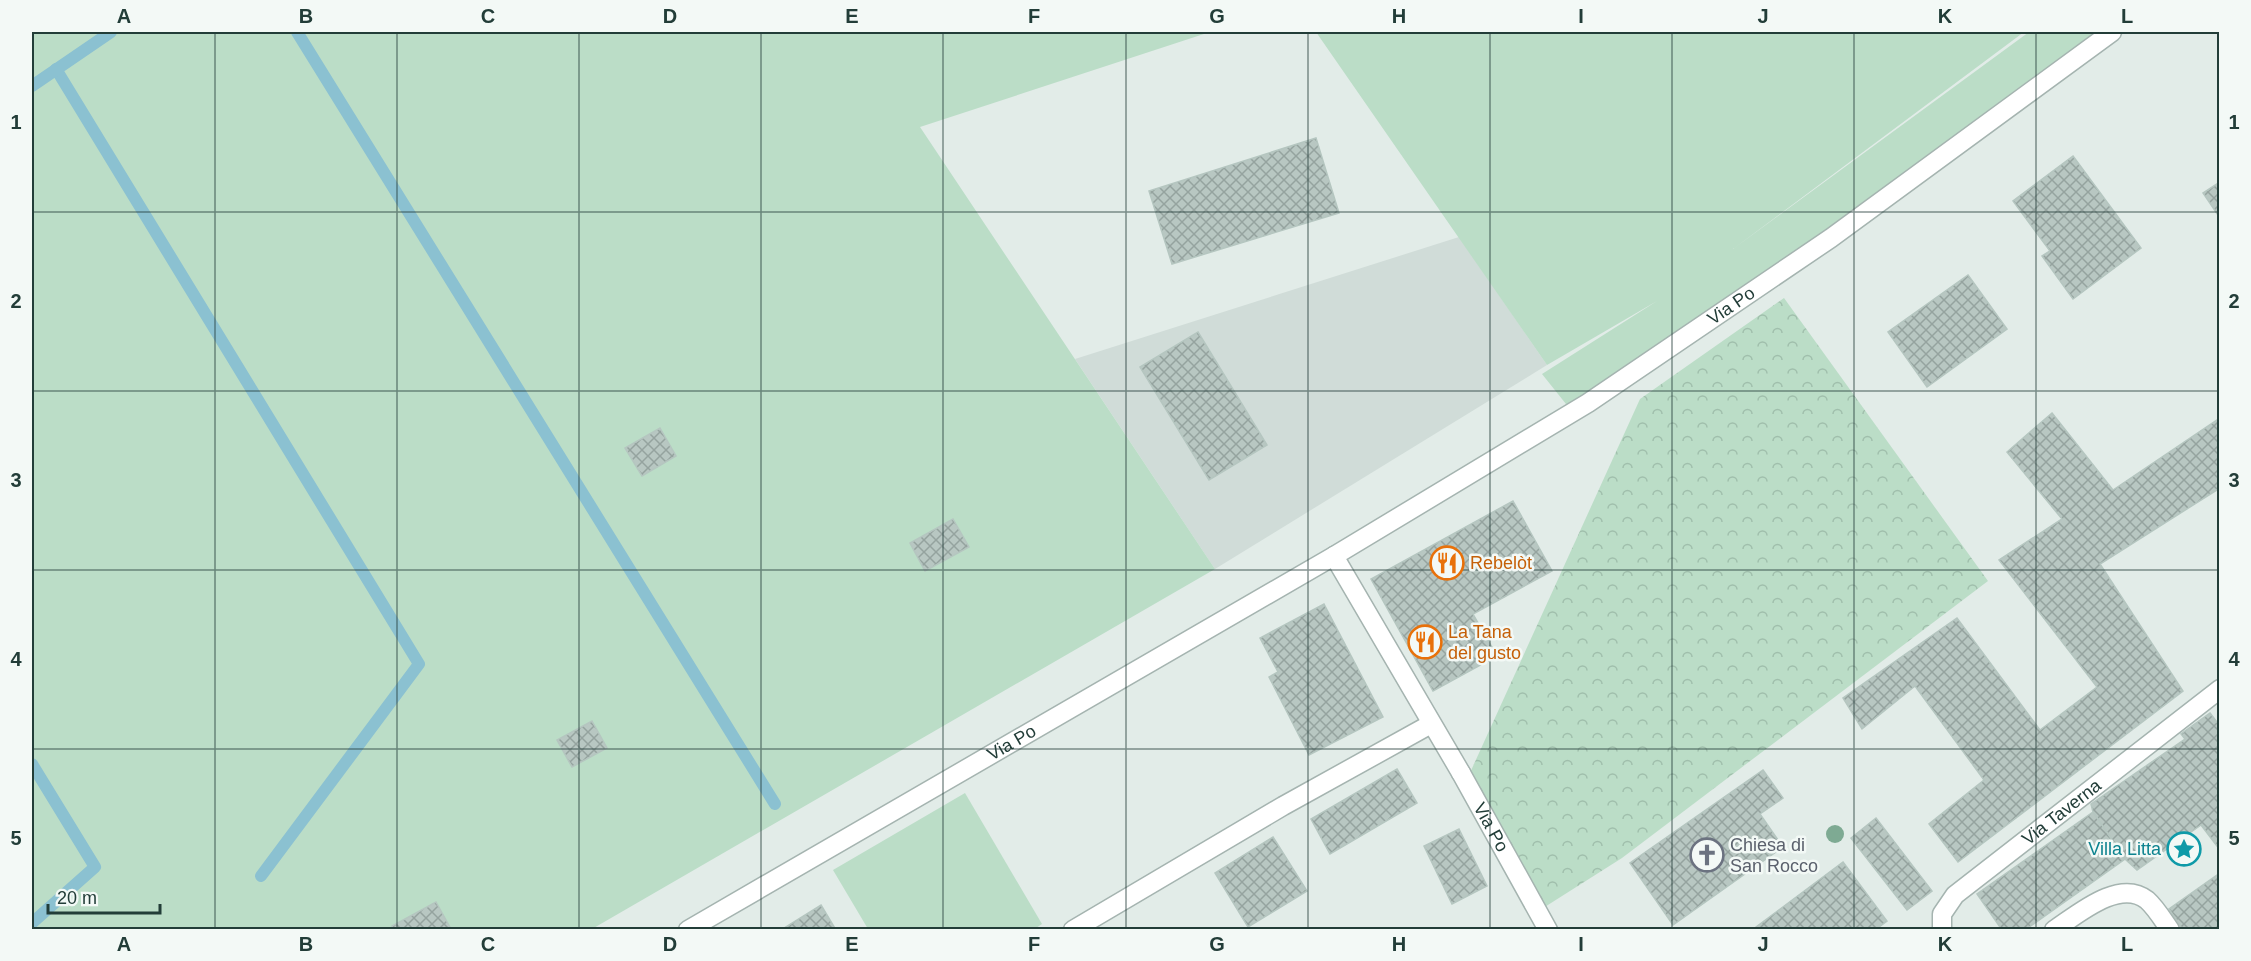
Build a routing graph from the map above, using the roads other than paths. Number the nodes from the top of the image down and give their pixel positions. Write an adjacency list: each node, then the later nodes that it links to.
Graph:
1 (2112, 32): 2 (street, Via Po)
2 (1334, 556): 4 (street, Via Po); 5 (street, Via Po)
3 (2220, 689): 8 (street, Via Taverna)
4 (1431, 724): 6 (street); 7 (street, Via Po)
5 (688, 930)
6 (1073, 930)
7 (1548, 930)
8 (1942, 930)
9 (2054, 930): 10 (street)
10 (2170, 930)

